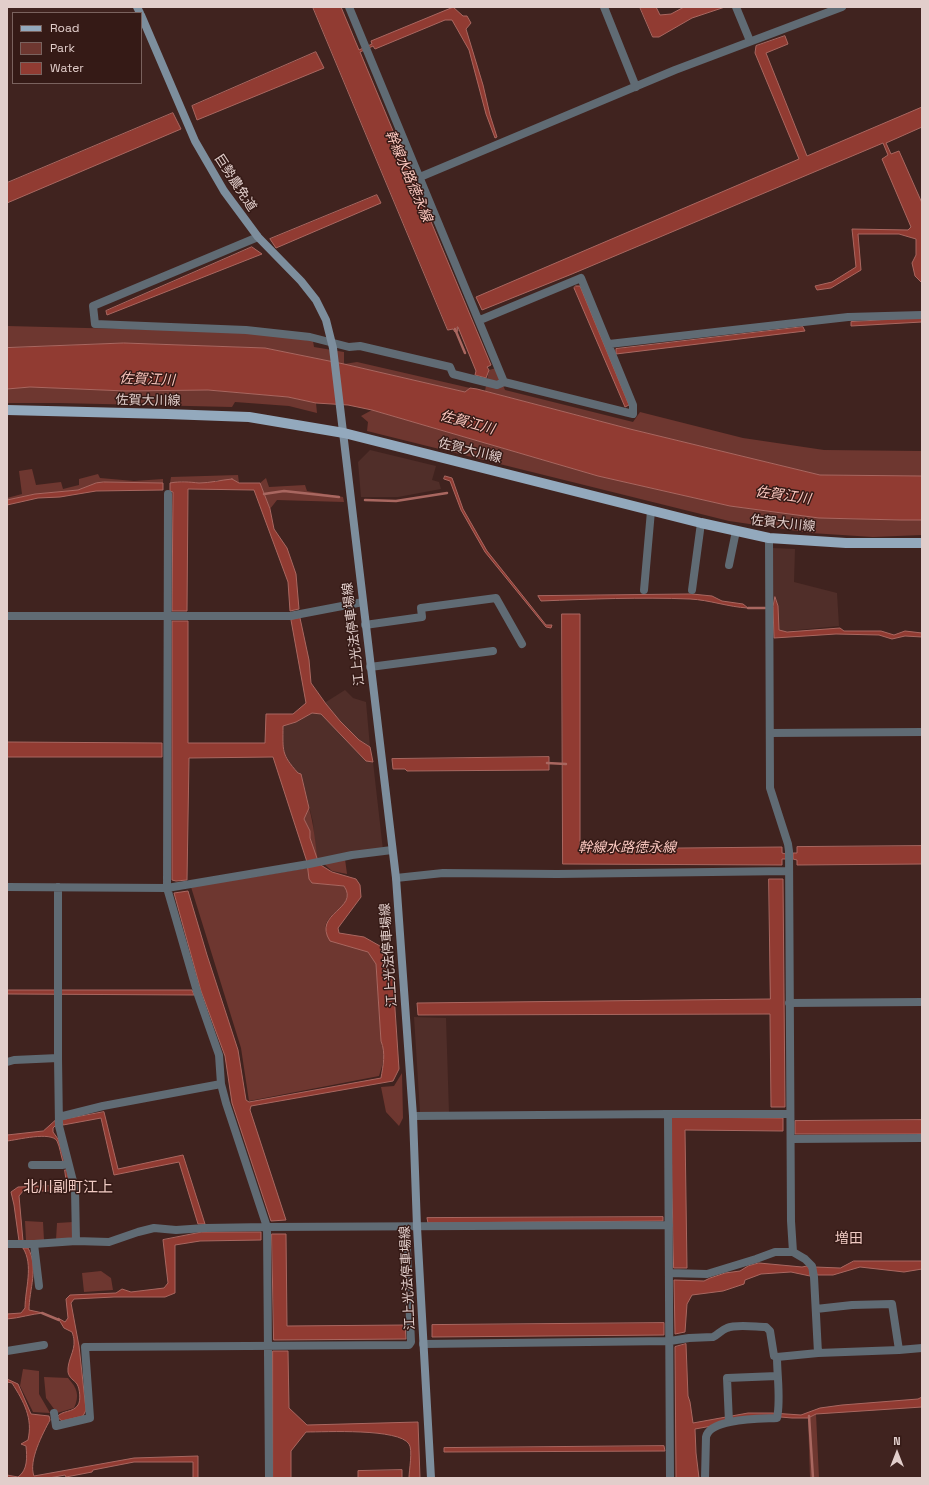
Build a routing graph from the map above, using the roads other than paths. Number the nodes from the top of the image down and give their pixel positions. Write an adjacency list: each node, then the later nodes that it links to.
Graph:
1 (349, 7): 8 (street)
2 (604, 7): 7 (street)
3 (736, 7): 6 (street)
4 (842, 7): 6 (street)
5 (142, 19): 9 (main road, 巨勢農免道)
6 (750, 41): 7 (street)
7 (636, 87): 8 (street)
8 (420, 177): 11 (street)
9 (258, 237): 13 (main road, 巨勢農免道); 13 (street)
10 (922, 314): 12 (street)
11 (480, 320): 12 (street); 14 (street)
12 (609, 344): 14 (street)
13 (332, 345): 14 (street); 16 (main road, 巨勢農免道)
14 (504, 382)
15 (7, 410): 17 (main road, 佐賀大川線)
16 (341, 417): 17 (main road, 江上光法停車場線)
17 (344, 433): 19 (main road, 佐賀大川線); 27 (main road, 江上光法停車場線)
18 (168, 494): 29 (street)
19 (651, 511): 20 (main road, 佐賀大川線); 25 (street)
20 (700, 523): 21 (main road, 佐賀大川線); 26 (street)
21 (736, 532): 22 (main road, 佐賀大川線); 24 (street)
22 (769, 538): 23 (main road, 佐賀大川線); 34 (street)
23 (922, 543)
24 (729, 565)
25 (644, 590)
26 (692, 590)
27 (362, 602): 29 (street); 30 (main road, 江上光法停車場線)
28 (7, 616): 29 (street)
29 (167, 616): 41 (street)
30 (365, 625): 31 (street); 33 (main road, 江上光法停車場線)
31 (522, 644)
32 (493, 651): 33 (street)
33 (370, 667): 36 (main road, 江上光法停車場線)
34 (770, 732): 35 (street); 37 (street)
35 (922, 732)
36 (392, 850): 38 (main road, 江上光法停車場線); 41 (street)
37 (789, 871): 38 (street); 43 (street)
38 (396, 878): 49 (main road, 江上光法停車場線)
39 (7, 887): 40 (street)
40 (58, 888): 41 (street); 44 (street)
41 (167, 888): 46 (street)
42 (922, 1002): 43 (street)
43 (789, 1003): 48 (street)
44 (58, 1058): 45 (street); 50 (street)
45 (7, 1062)
46 (221, 1084): 50 (street); 56 (street)
47 (668, 1114): 48 (street); 49 (street); 55 (street)
48 (790, 1114): 52 (street)
49 (413, 1116): 58 (main road, 江上光法停車場線)
50 (59, 1121): 53 (street)
51 (922, 1138): 52 (street)
52 (791, 1139): 62 (street)
53 (65, 1164): 54 (street); 59 (street)
54 (32, 1165)
55 (669, 1225): 58 (street); 63 (street)
56 (267, 1227): 57 (street); 59 (street); 69 (street)
57 (406, 1227): 58 (street); 69 (street)
58 (417, 1227): 67 (main road, 江上光法停車場線)
59 (76, 1241): 61 (street)
60 (7, 1244): 61 (street)
61 (26, 1244): 64 (street)
62 (793, 1252): 63 (street); 65 (street)
63 (677, 1274): 66 (street)
64 (39, 1286)
65 (816, 1309): 71 (street); 73 (street)
66 (670, 1341): 67 (street); 74 (street); 80 (street)
67 (423, 1344): 79 (main road, 江上光法停車場線)
68 (44, 1345): 72 (street)
69 (276, 1345): 76 (street); 78 (street)
70 (922, 1348): 71 (street)
71 (899, 1350): 73 (street)
72 (7, 1351)
73 (818, 1353): 74 (street)
74 (777, 1357): 75 (street)
75 (777, 1376): 77 (street); 77 (street)
76 (54, 1416)
77 (729, 1418): 81 (street)
78 (269, 1478)
79 (431, 1478)
80 (670, 1478)
81 (705, 1478)

